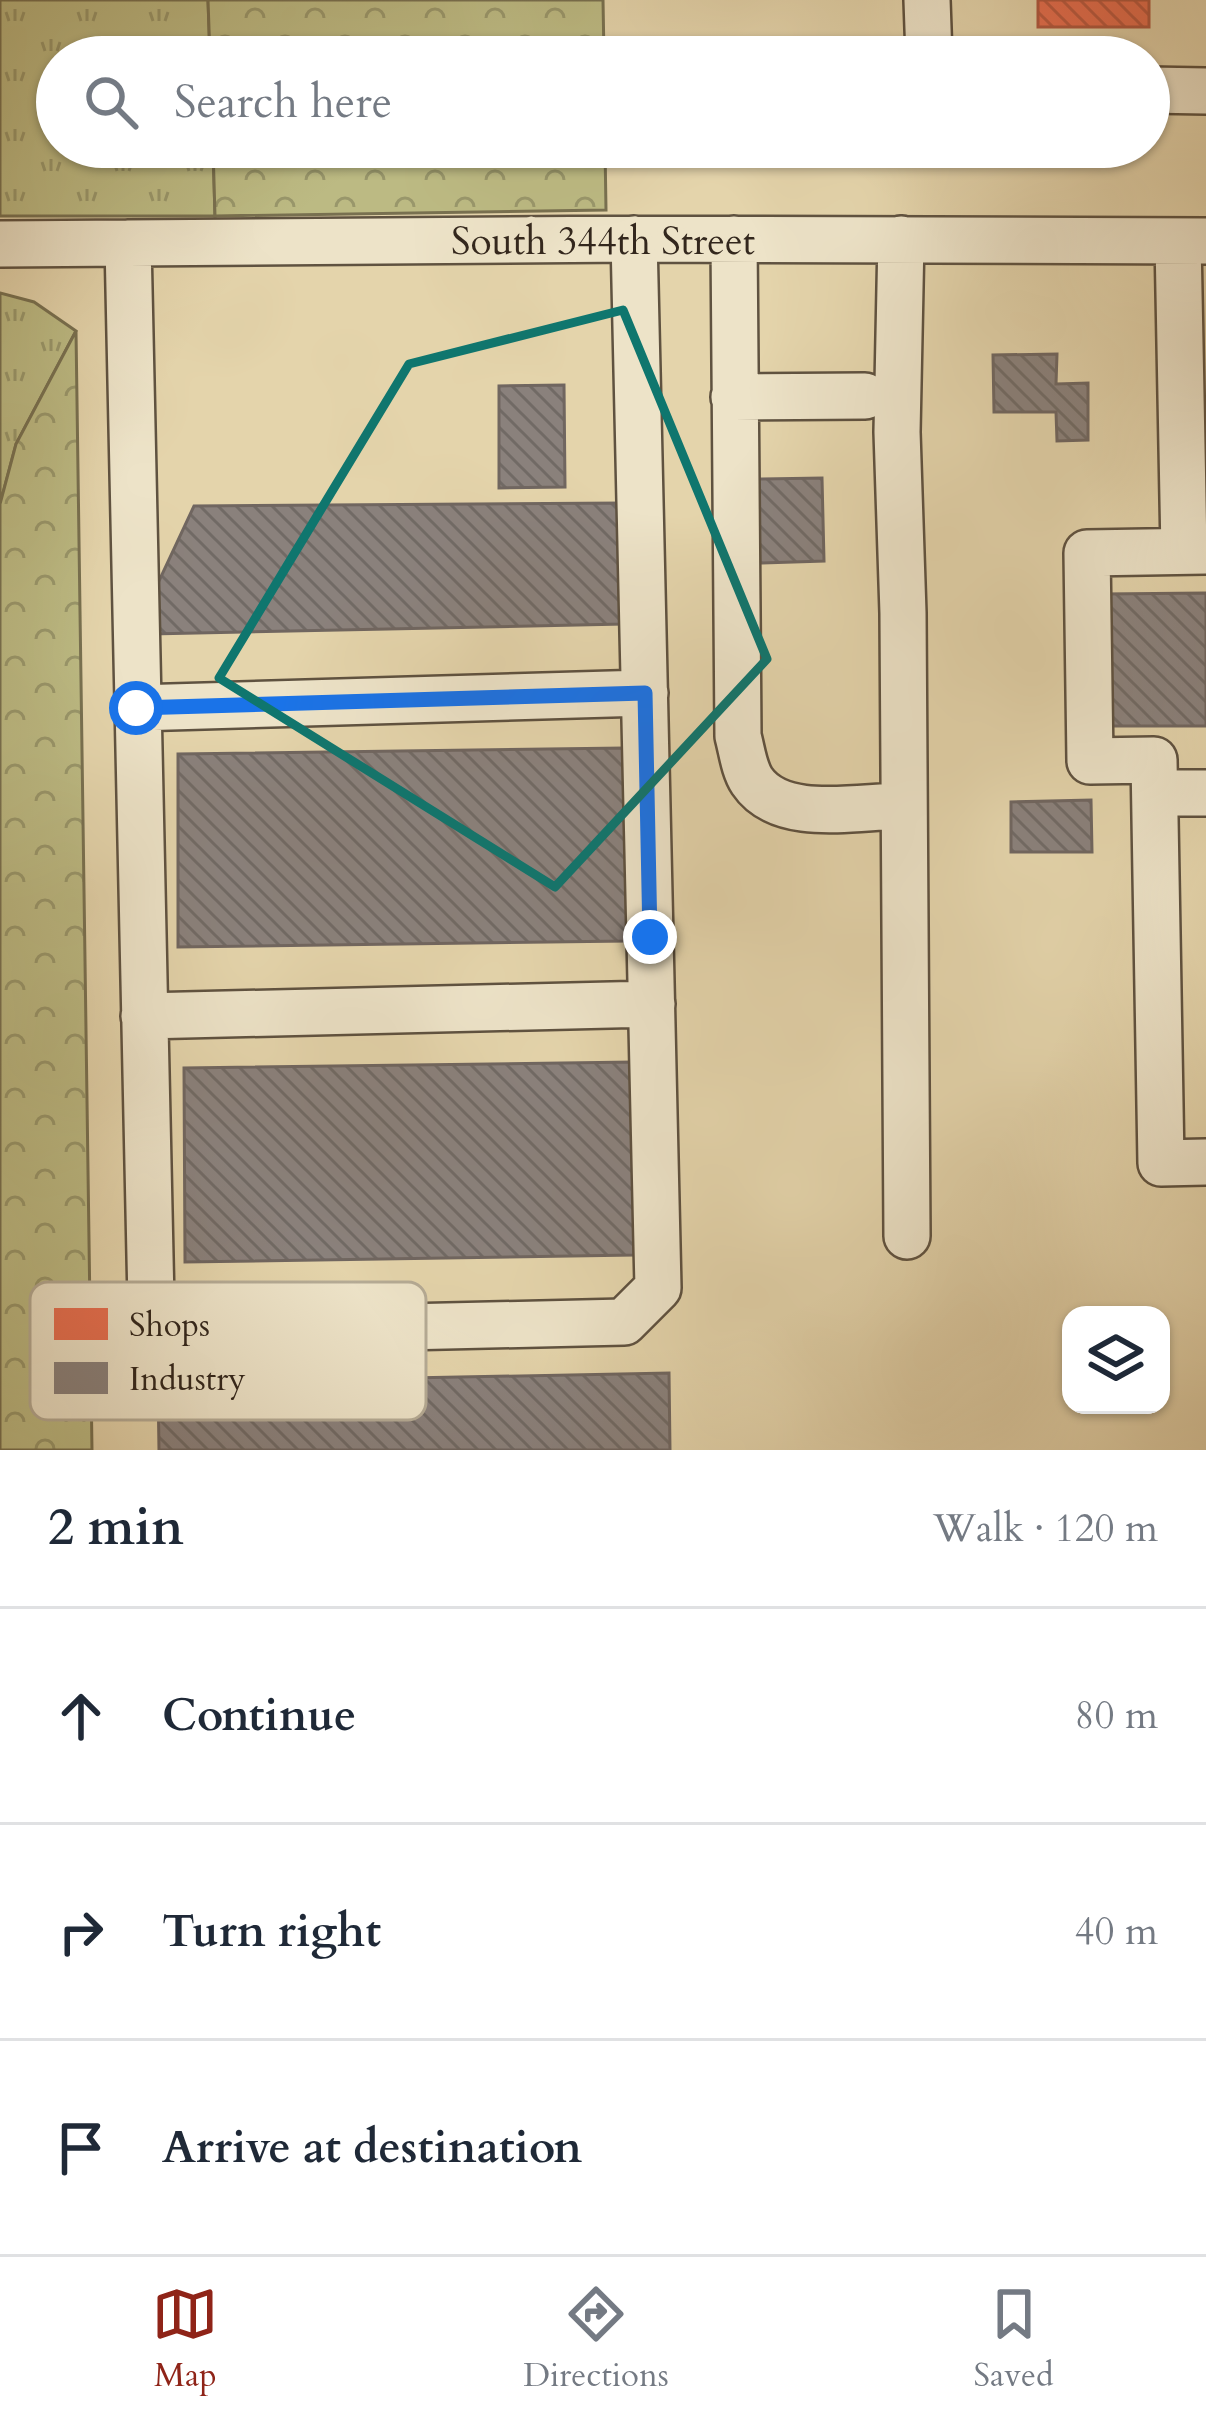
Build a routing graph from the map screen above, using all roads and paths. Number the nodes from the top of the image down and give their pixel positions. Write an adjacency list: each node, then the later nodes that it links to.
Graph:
1 (927, 0): 2 (street)
2 (928, 36)
3 (1170, 90): 4 (street)
4 (1206, 91)
5 (634, 239): 6 (street, South 344th Street); 9 (street, South 344th Street); 14 (street)
6 (734, 239): 7 (street, South 344th Street); 12 (street)
7 (901, 239): 8 (street, South 344th Street); 18 (street)
8 (1192, 241): 13 (street)
9 (128, 243): 10 (street, South 344th Street); 15 (street)
10 (0, 244)
11 (865, 396): 12 (street)
12 (734, 397): 18 (street)
13 (1195, 551): 17 (street)
14 (645, 693): 15 (street); 19 (street)
15 (136, 708): 20 (street)
16 (1206, 793): 17 (street)
17 (1156, 794): 21 (street)
18 (903, 806): 22 (street)
19 (652, 1004): 20 (street); 24 (street)
20 (144, 1016): 23 (street)
21 (1206, 1162)
22 (907, 1236)
23 (151, 1282)
24 (426, 1327)

